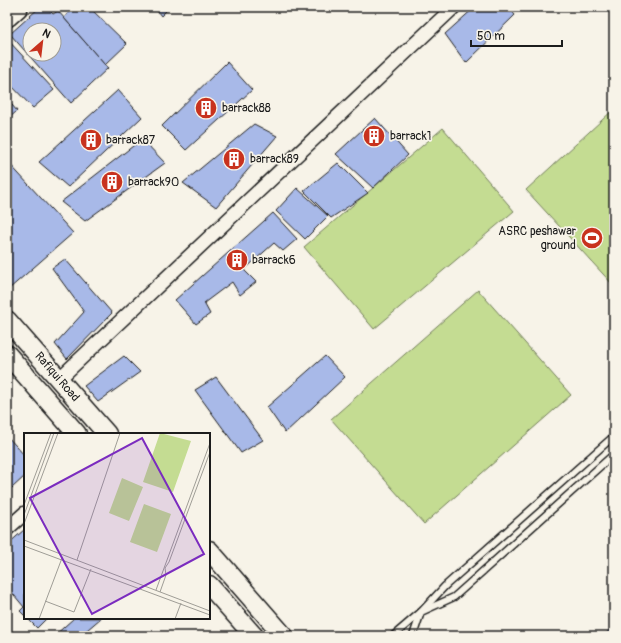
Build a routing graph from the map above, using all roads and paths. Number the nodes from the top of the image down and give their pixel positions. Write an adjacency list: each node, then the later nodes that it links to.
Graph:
1 (17, 7): 3 (main road)
2 (454, 7): 6 (street)
3 (7, 16)
4 (9, 325): 6 (street, Rafiqui Road)
5 (7, 354): 7 (street, Rafiqui Road)
6 (59, 379): 8 (street, Rafiqui Road)
7 (76, 433)
8 (106, 433)
9 (614, 436): 15 (lane)
10 (614, 454): 15 (lane)
11 (24, 514): 12 (street)
12 (7, 529)
13 (210, 551): 17 (street)
14 (210, 586): 16 (street)
15 (421, 612): 18 (lane); 19 (lane)
16 (254, 636)
17 (284, 636)
18 (393, 636)
19 (413, 636)

